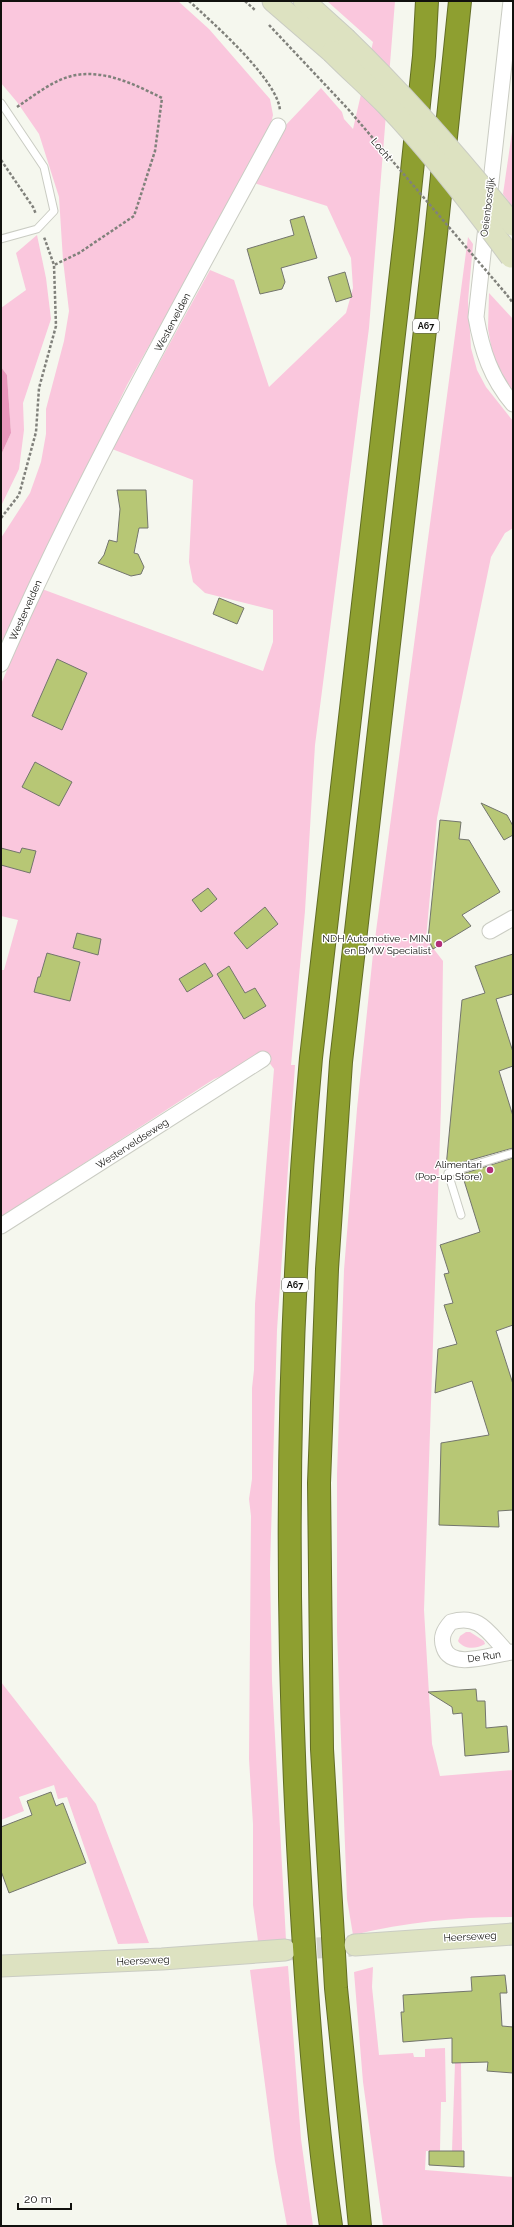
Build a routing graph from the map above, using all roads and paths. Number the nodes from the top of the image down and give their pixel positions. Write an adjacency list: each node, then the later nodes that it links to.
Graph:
1 (189, 1): 14 (path)
2 (245, 1): 8 (path)
3 (304, 1): 10 (main road)
4 (427, 1): 35 (highway, A67)
5 (460, 1): 11 (highway, A67)
6 (468, 1): 11 (highway, A67)
7 (511, 1): 22 (street, Oeienbosdijk)
8 (265, 7): 10 (main road)
9 (268, 24): 21 (path, Locht, bridge)
10 (338, 45): 16 (main road, bridge); 19 (main road, bridge)
11 (456, 60): 36 (highway, A67)
12 (1, 103): 13 (lane)
13 (8, 114): 17 (lane); 20 (path)
14 (278, 126): 24 (street, Westervelden)
15 (1, 160): 17 (path)
16 (513, 225)
17 (40, 227): 18 (lane); 20 (path)
18 (1, 239)
19 (512, 258)
20 (54, 265): 23 (path)
21 (513, 303)
22 (513, 404)
23 (1, 518)
24 (1, 664)
25 (513, 918): 26 (street)
26 (490, 931)
27 (262, 1060): 30 (street, Westerveldseweg)
28 (513, 1153): 29 (lane)
29 (461, 1215)
30 (1, 1226)
31 (513, 1934): 32 (main road, Heerseweg)
32 (355, 1945)
33 (285, 1950): 34 (main road, Heerseweg)
34 (1, 1966)
35 (331, 2226)
36 (360, 2226)

